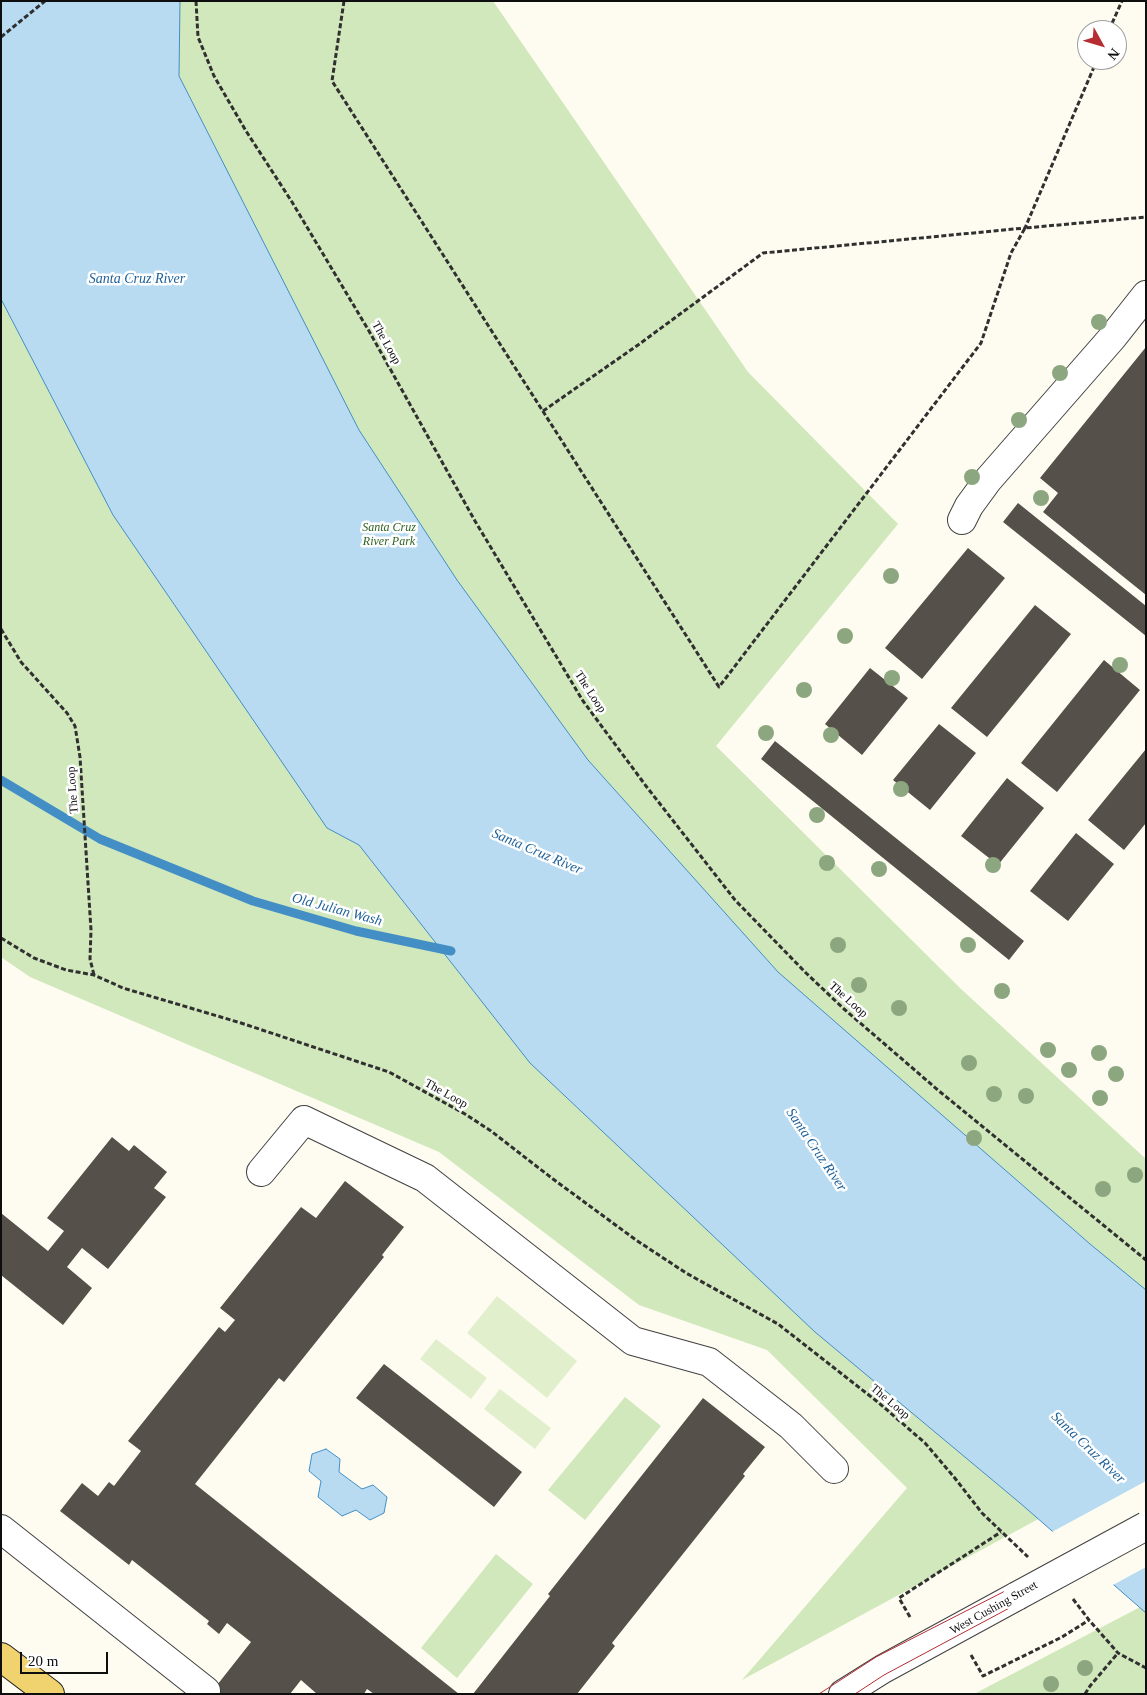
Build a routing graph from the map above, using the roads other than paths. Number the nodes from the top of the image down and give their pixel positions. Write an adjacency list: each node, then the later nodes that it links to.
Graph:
1 (1146, 295): 2 (street)
2 (962, 520)
3 (261, 1172): 4 (street)
4 (834, 1468)
5 (1146, 1526): 10 (street, West Cushing Street, bridge)
6 (1, 1529): 8 (street)
7 (1, 1657): 9 (main road)
8 (206, 1690)
9 (50, 1694)
10 (843, 1694)

